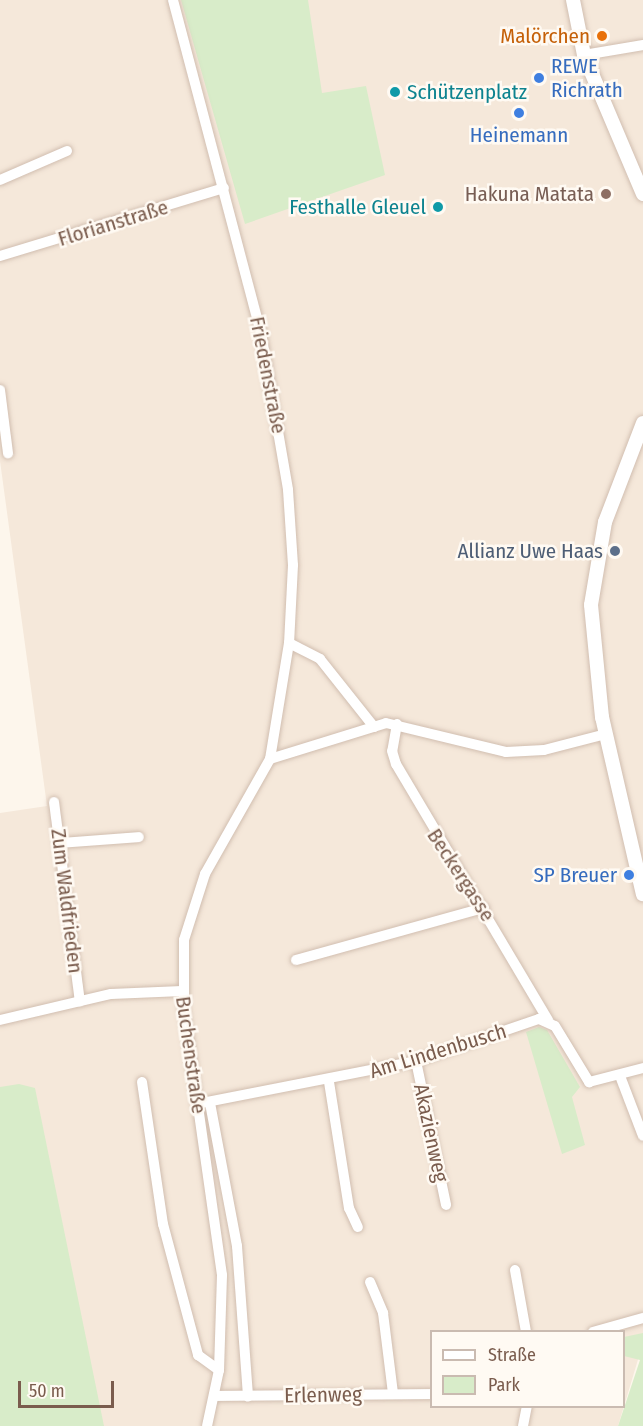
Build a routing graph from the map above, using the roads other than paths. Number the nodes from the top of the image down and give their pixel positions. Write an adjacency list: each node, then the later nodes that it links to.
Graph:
1 (173, 0): 7 (street, Friedenstraße)
2 (573, 0): 4 (street)
3 (643, 45): 4 (street)
4 (584, 55): 8 (street)
5 (67, 151): 6 (street)
6 (0, 180)
7 (225, 188): 9 (street, Florianstraße); 13 (street, Friedenstraße)
8 (643, 194)
9 (0, 256)
10 (0, 390): 12 (street)
11 (643, 423): 16 (street)
12 (8, 453)
13 (289, 643): 15 (street); 17 (street, Friedenstraße)
14 (397, 724): 15 (street); 16 (street); 22 (street, Beckergasse)
15 (374, 727): 17 (street)
16 (606, 734): 21 (street)
17 (270, 759): 24 (street, Buchenstraße)
18 (54, 802): 20 (street, Zum Waldfrieden)
19 (140, 837): 20 (street)
20 (60, 843): 25 (street, Zum Waldfrieden)
21 (643, 894)
22 (484, 908): 23 (street); 27 (street, Beckergasse)
23 (296, 960)
24 (182, 991): 25 (street); 34 (street, Buchenstraße)
25 (80, 1001): 26 (street)
26 (0, 1020)
27 (548, 1020): 28 (street, Am Lindenbusch); 30 (street)
28 (416, 1061): 31 (street, Am Lindenbusch); 36 (street, Akazienweg)
29 (643, 1068): 30 (street)
30 (620, 1076): 35 (street)
31 (328, 1082): 33 (street, Am Lindenbusch); 37 (street)
32 (142, 1083): 43 (street)
33 (210, 1103): 34 (street, Am Lindenbusch); 47 (street, Buchenstraße)
34 (197, 1104): 43 (street, Buchenstraße)
35 (643, 1136)
36 (446, 1205)
37 (358, 1227)
38 (515, 1270): 41 (street)
39 (370, 1282): 44 (street)
40 (643, 1318): 42 (street)
41 (526, 1330)
42 (600, 1330)
43 (219, 1370): 46 (street, Buchenstraße)
44 (393, 1393): 45 (street, Erlenweg); 47 (street, Erlenweg)
45 (430, 1394)
46 (215, 1396): 47 (street, Erlenweg); 49 (street, Buchenstraße)
47 (248, 1397)
48 (527, 1408): 50 (street)
49 (207, 1426)
50 (523, 1426)

